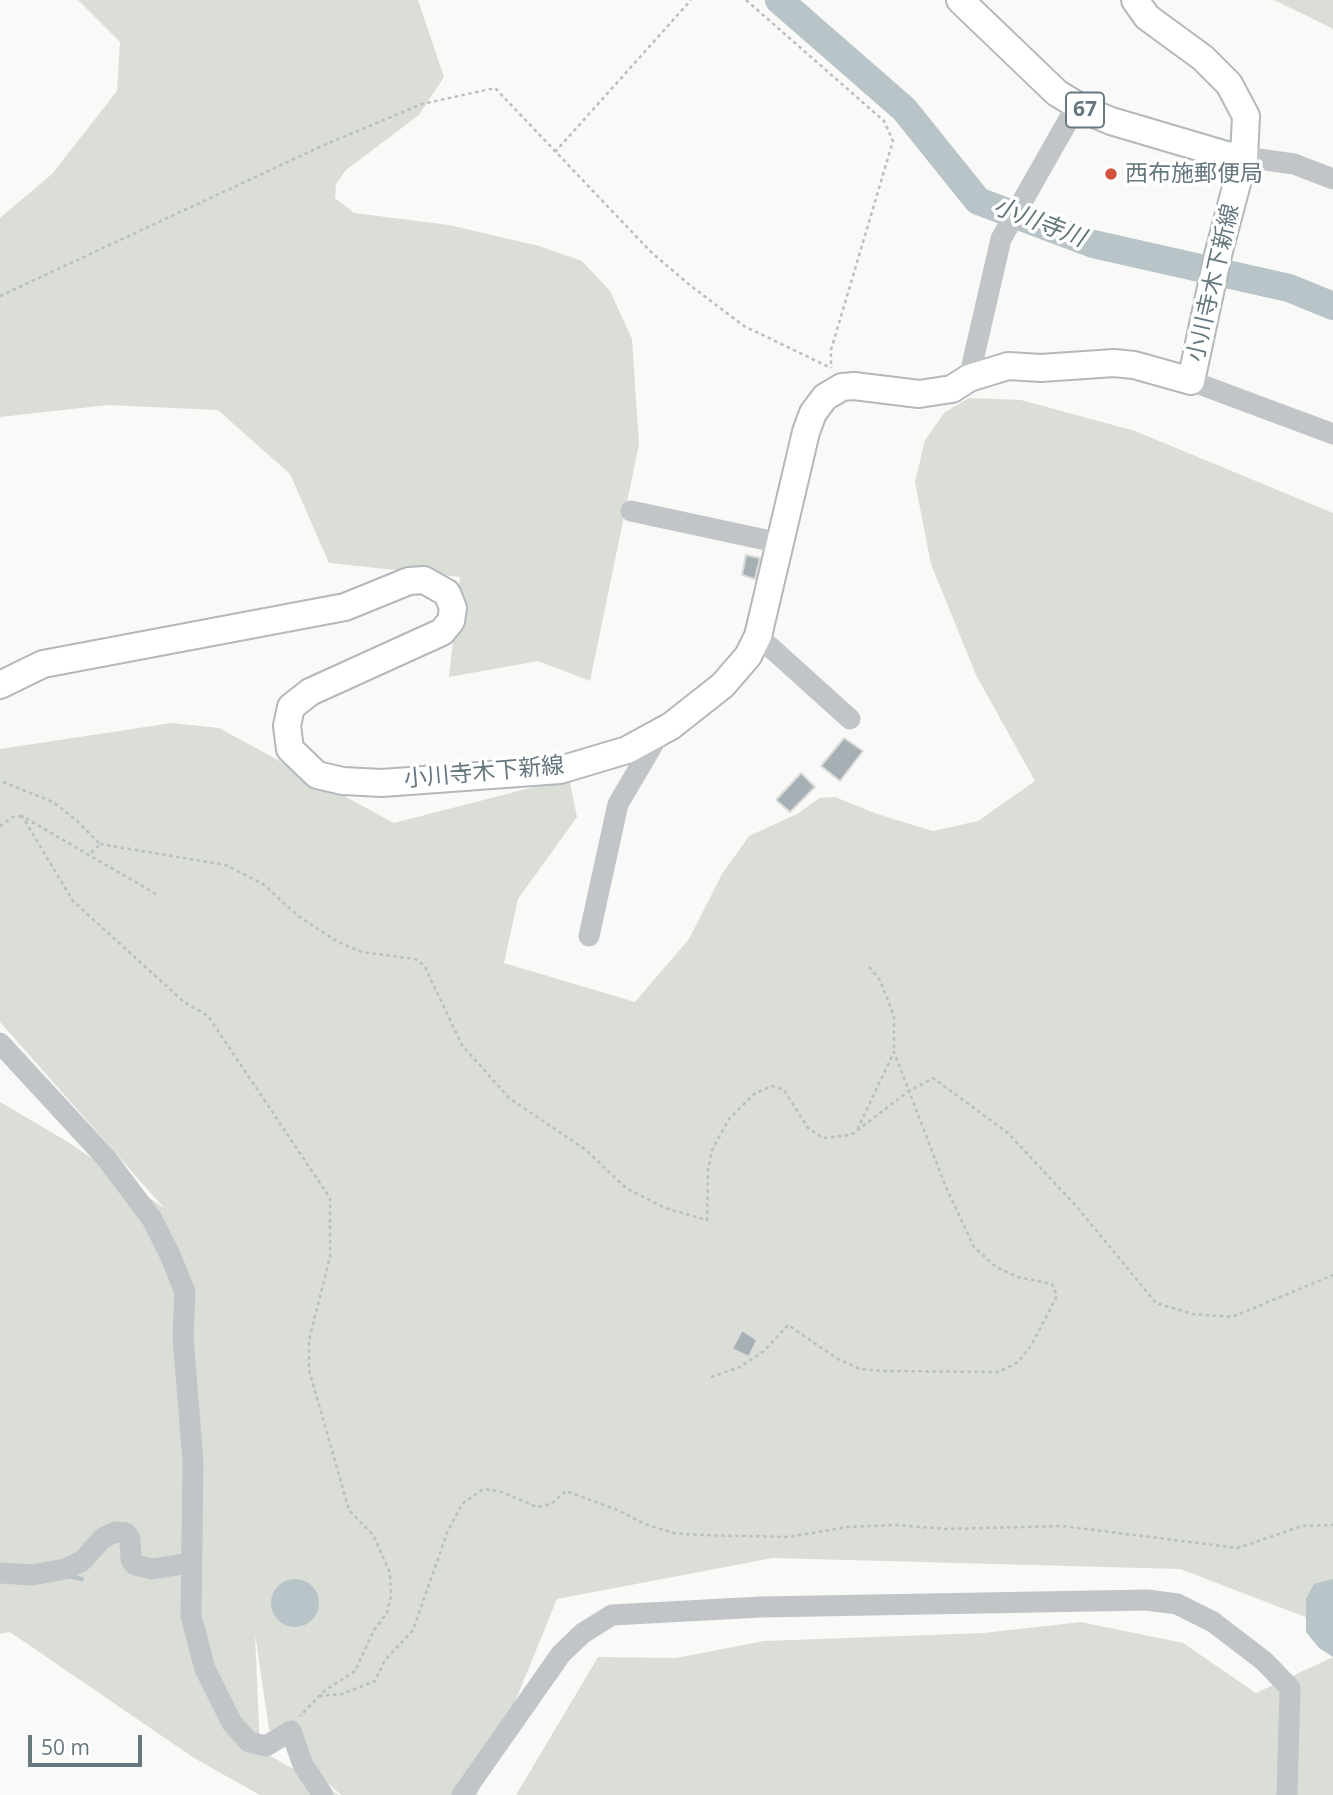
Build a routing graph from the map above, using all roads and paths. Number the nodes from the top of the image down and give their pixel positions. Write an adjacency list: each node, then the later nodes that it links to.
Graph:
1 (691, 0): 6 (path)
2 (746, 0): 10 (path)
3 (960, 0): 5 (main road, 67)
4 (1135, 0): 7 (main road, 小川寺木下新線)
5 (1077, 105): 7 (main road, 67); 11 (street)
6 (555, 152): 9 (path); 10 (path)
7 (1244, 157): 8 (street); 12 (main road, 小川寺木下新線)
8 (1333, 179)
9 (0, 296)
10 (831, 368): 13 (path)
11 (970, 378): 12 (main road, 小川寺木下新線); 13 (main road, 小川寺木下新線)
12 (1191, 382): 14 (street)
13 (854, 386): 16 (main road, 小川寺木下新線)
14 (1333, 434)
15 (631, 511): 16 (street)
16 (780, 543): 17 (main road, 小川寺木下新線)
17 (758, 636): 19 (street); 20 (main road, 小川寺木下新線)
18 (0, 685): 20 (main road, 小川寺木下新線)
19 (850, 719)
20 (661, 731): 27 (street)
21 (3, 782): 24 (path)
22 (22, 816): 23 (path); 25 (path); 38 (path)
23 (0, 826)
24 (100, 844): 25 (path); 32 (path)
25 (89, 855): 26 (path)
26 (156, 894)
27 (590, 936)
28 (869, 967): 30 (path)
29 (0, 1043): 36 (street)
30 (894, 1052): 31 (path); 32 (path)
31 (909, 1091): 32 (path); 33 (path); 34 (path)
32 (858, 1128)
33 (1333, 1276)
34 (711, 1377)
35 (1333, 1525): 38 (path)
36 (190, 1563): 37 (street); 39 (street)
37 (0, 1573)
38 (319, 1696): 39 (path)
39 (291, 1731): 40 (street)
40 (323, 1795)
41 (462, 1795): 42 (street)
42 (1287, 1795)

